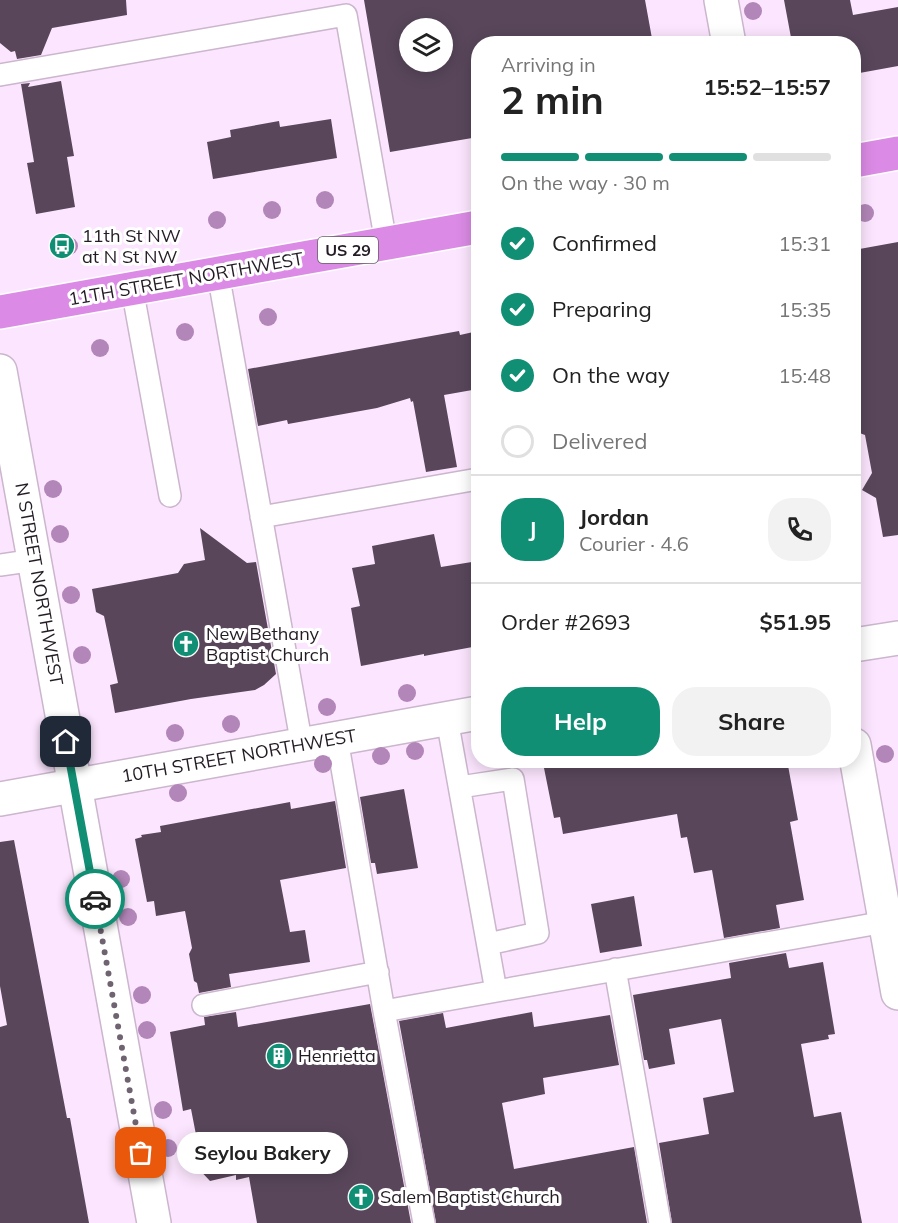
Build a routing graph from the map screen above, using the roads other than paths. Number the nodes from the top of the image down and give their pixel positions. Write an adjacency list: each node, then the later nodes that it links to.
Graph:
1 (721, 0): 2 (street)
2 (728, 36)
3 (0, 75): 7 (lane)
4 (898, 153): 5 (highway)
5 (861, 160)
6 (471, 228): 7 (highway, 11TH STREET NORTHWEST / US 29)
7 (386, 243): 8 (highway, 11TH STREET NORTHWEST / US 29)
8 (219, 273): 9 (highway, 11TH STREET NORTHWEST / US 29); 14 (lane)
9 (132, 288): 10 (highway, 11TH STREET NORTHWEST / US 29); 13 (lane)
10 (0, 312)
11 (0, 371): 15 (street, N STREET NORTHWEST)
12 (471, 480): 14 (lane)
13 (170, 496)
14 (261, 517): 21 (lane)
15 (35, 560): 16 (lane); 23 (street, N STREET NORTHWEST)
16 (0, 565)
17 (898, 638): 18 (street)
18 (861, 644)
19 (463, 716): 20 (street, 10TH STREET NORTHWEST); 24 (lane)
20 (337, 739): 21 (street, 10TH STREET NORTHWEST); 29 (lane)
21 (302, 746): 23 (street, 10TH STREET NORTHWEST)
22 (858, 768): 26 (street)
23 (75, 785): 25 (street, 10TH STREET NORTHWEST); 34 (street, N STREET NORTHWEST)
24 (460, 787): 27 (lane); 27 (lane)
25 (0, 798)
26 (885, 922): 28 (lane); 31 (street)
27 (488, 944): 30 (lane)
28 (615, 969): 30 (lane); 36 (lane)
29 (378, 972): 32 (lane); 33 (lane)
30 (496, 992): 33 (lane)
31 (898, 993)
32 (203, 1005)
33 (384, 1011): 35 (lane)
34 (154, 1223)
35 (424, 1223)
36 (660, 1223)

